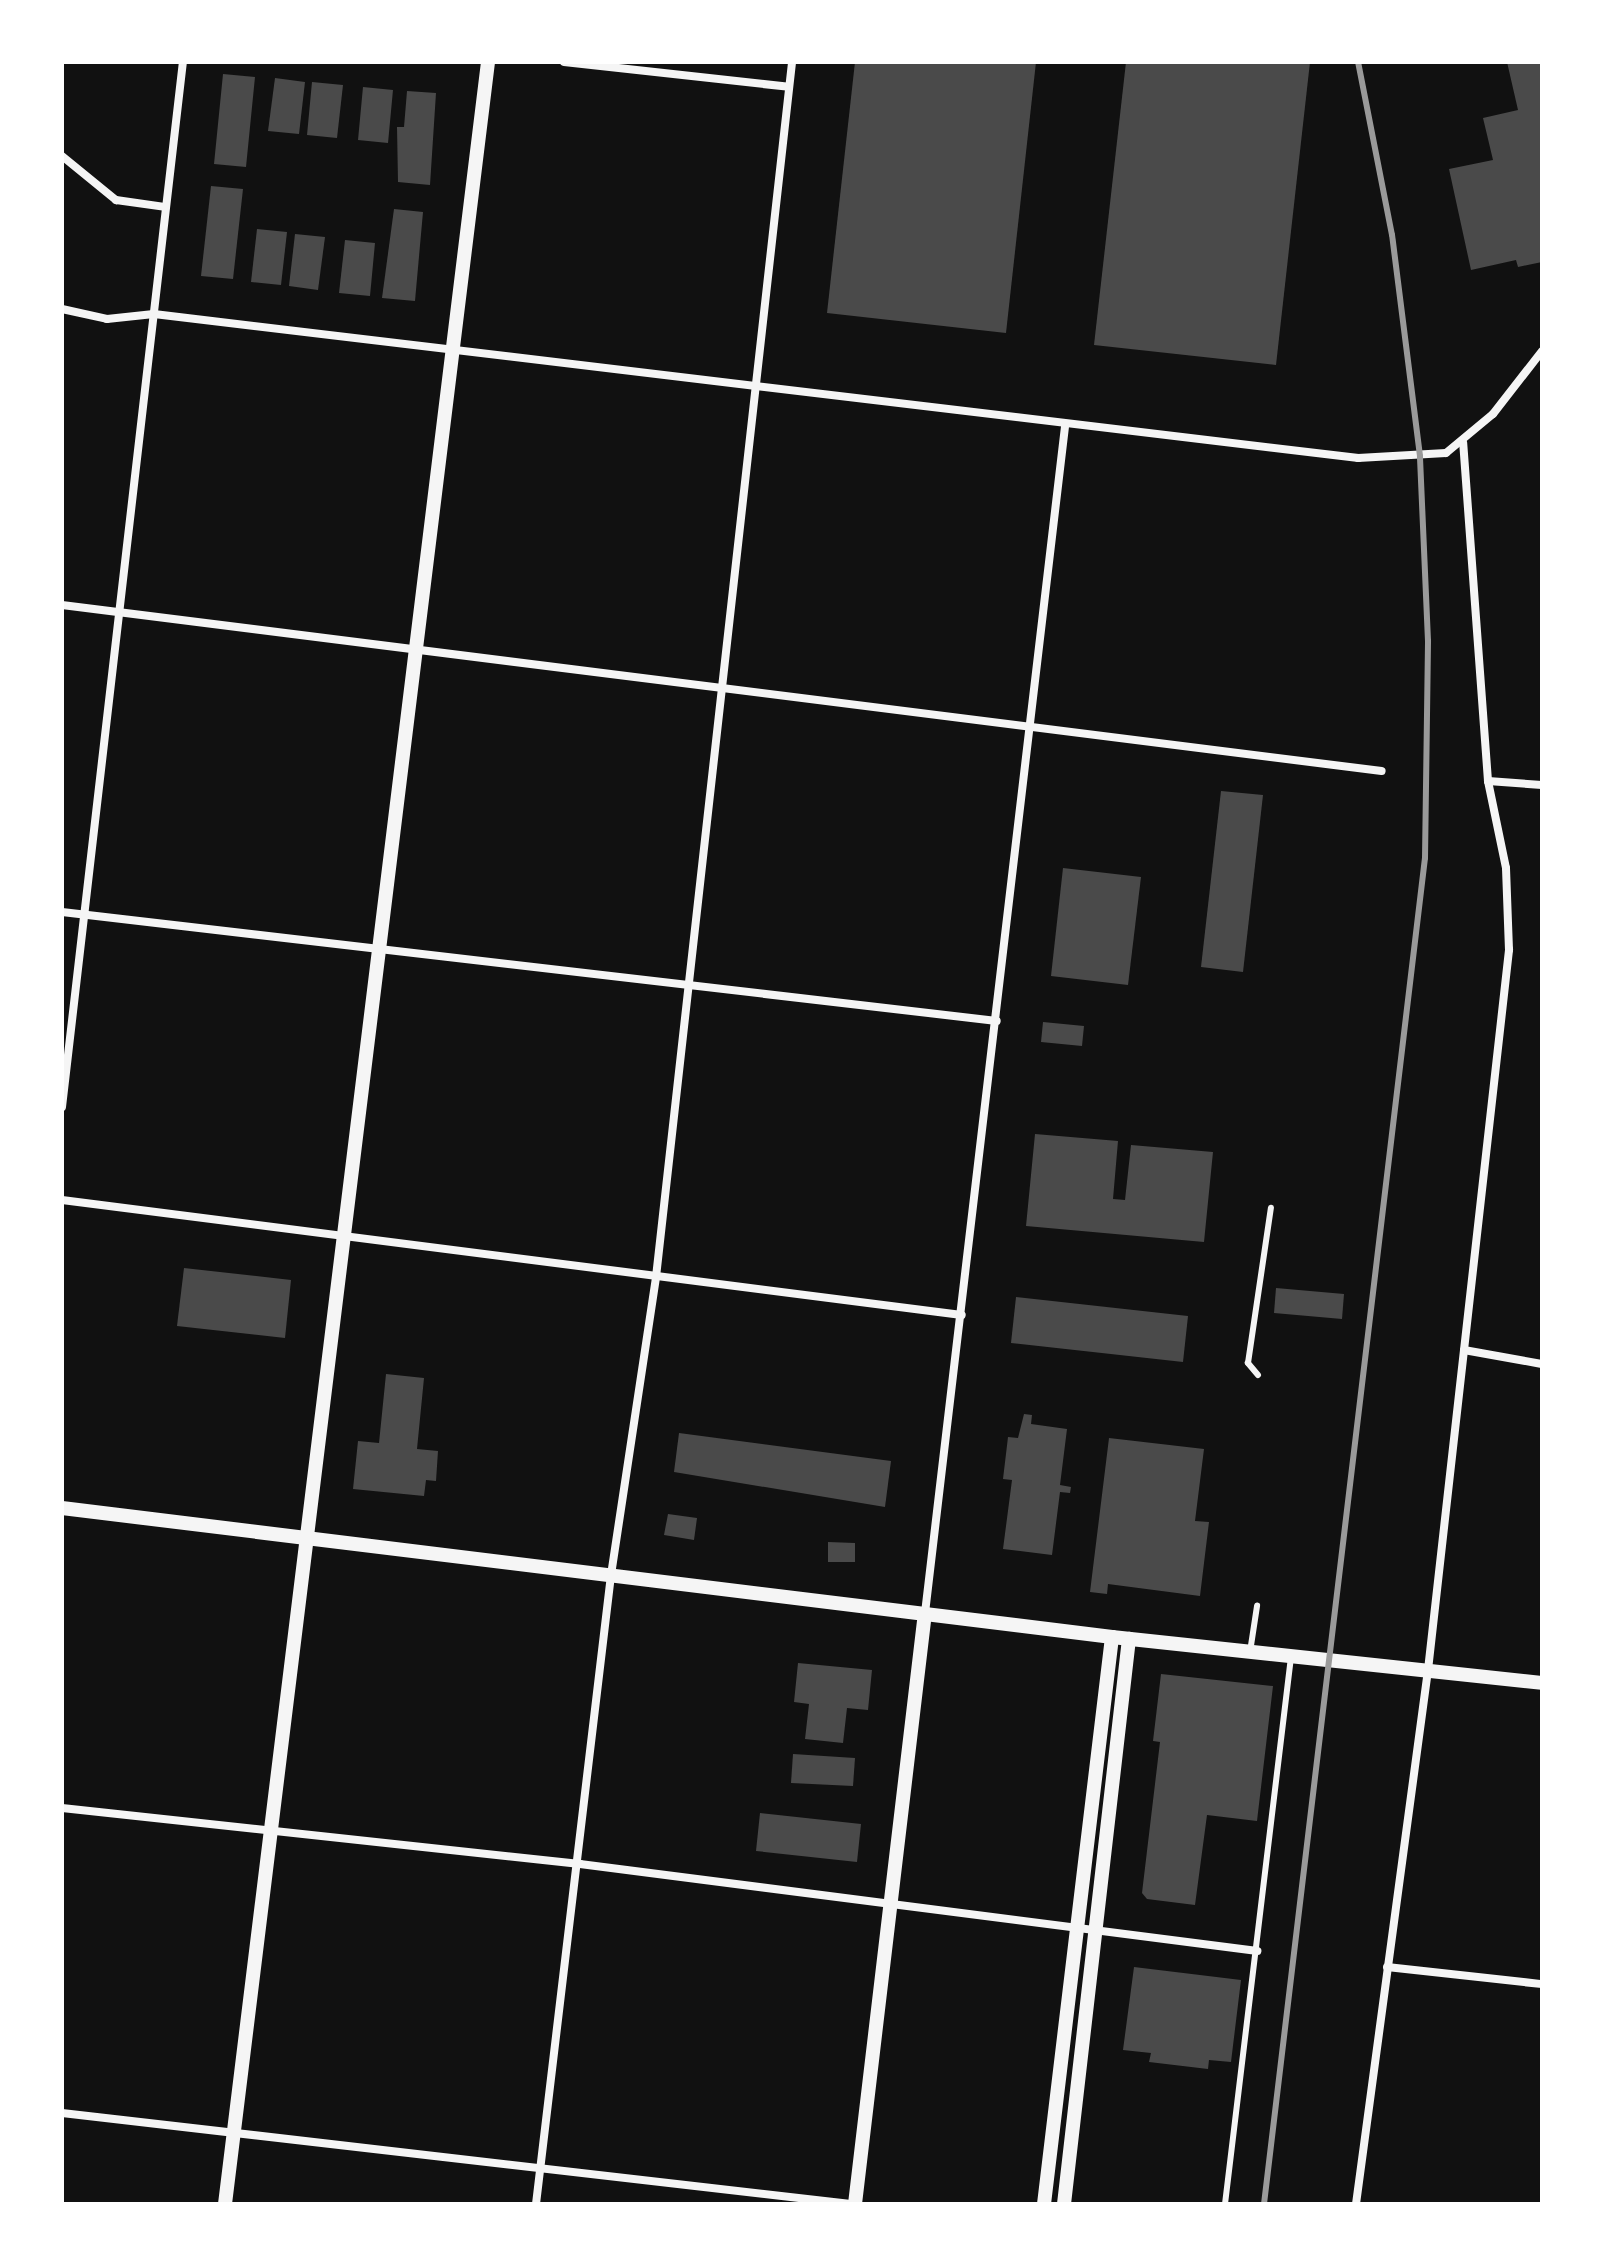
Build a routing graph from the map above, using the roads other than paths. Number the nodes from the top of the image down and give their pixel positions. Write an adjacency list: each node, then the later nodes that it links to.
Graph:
1 (183, 62): 7 (street)
2 (488, 62): 10 (street)
3 (564, 62): 5 (street)
4 (792, 62): 5 (street)
5 (789, 87): 12 (street)
6 (62, 156): 7 (street)
7 (165, 207): 9 (street)
8 (62, 309): 9 (street)
9 (154, 314): 10 (street); 16 (street)
10 (455, 352): 12 (street); 17 (street)
11 (1540, 358): 14 (street)
12 (757, 385): 13 (street); 18 (street)
13 (1065, 426): 14 (street); 19 (street)
14 (1463, 443): 21 (street)
15 (62, 605): 16 (street)
16 (121, 611): 17 (street); 24 (street)
17 (417, 652): 18 (street); 25 (street)
18 (723, 690): 19 (street); 26 (street)
19 (1030, 728): 20 (street); 27 (street)
20 (1382, 771)
21 (1488, 781): 22 (street); 34 (street)
22 (1542, 785)
23 (62, 912): 24 (street)
24 (86, 915): 25 (street); 28 (street)
25 (380, 948): 26 (street); 31 (street)
26 (689, 984): 27 (street); 32 (street)
27 (997, 1021): 33 (street)
28 (62, 1107)
29 (62, 1200): 31 (street)
30 (1271, 1208): 36 (lane)
31 (343, 1237): 32 (street); 38 (street)
32 (656, 1277): 33 (street); 39 (street)
33 (962, 1315): 41 (street)
34 (1464, 1350): 35 (street); 46 (street)
35 (1542, 1364)
36 (1258, 1375)
37 (62, 1508): 38 (street)
38 (307, 1539): 39 (street); 49 (street)
39 (611, 1575): 41 (street); 50 (street)
40 (1257, 1606): 44 (lane)
41 (925, 1613): 42 (street); 51 (street)
42 (1112, 1637): 43 (street); 52 (street)
43 (1129, 1639): 44 (street); 53 (street)
44 (1250, 1652): 45 (street)
45 (1291, 1657): 46 (street); 54 (lane)
46 (1428, 1670): 47 (street); 55 (street)
47 (1542, 1683)
48 (62, 1808): 49 (street)
49 (271, 1828): 50 (street); 58 (street)
50 (580, 1864): 51 (street); 59 (street)
51 (892, 1902): 52 (street); 62 (street)
52 (1074, 1928): 53 (street); 63 (street)
53 (1095, 1930): 54 (street); 64 (street)
54 (1257, 1951): 65 (lane)
55 (1387, 1967): 56 (street); 66 (street)
56 (1542, 1984)
57 (62, 2113): 58 (street)
58 (233, 2133): 59 (street); 60 (street)
59 (540, 2169): 61 (street); 62 (street)
60 (225, 2204)
61 (536, 2204)
62 (853, 2204)
63 (1044, 2204)
64 (1064, 2204)
65 (1225, 2204)
66 (1356, 2204)

